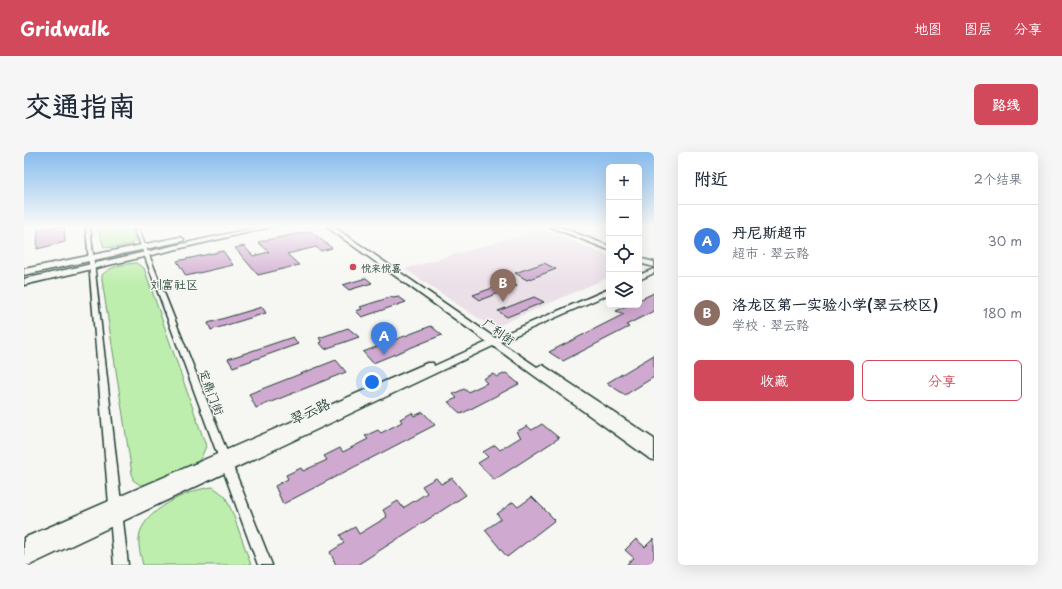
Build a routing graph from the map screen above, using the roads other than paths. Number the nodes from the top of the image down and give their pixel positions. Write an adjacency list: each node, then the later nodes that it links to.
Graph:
1 (90, 246): 11 (street)
2 (142, 246): 7 (street, 定鼎门街)
3 (162, 246): 7 (main road)
4 (168, 246): 7 (main road)
5 (358, 246): 20 (street, 广利街)
6 (363, 246): 20 (street, 广利街)
7 (144, 251): 11 (main road); 23 (street, 定鼎门街)
8 (642, 254): 9 (main road)
9 (654, 258)
10 (642, 261): 12 (main road)
11 (92, 262): 14 (main road); 17 (main road); 24 (street)
12 (654, 266): 15 (street)
13 (654, 271): 16 (street)
14 (24, 272)
15 (641, 272)
16 (642, 277)
17 (24, 282)
18 (606, 287): 20 (street, 翠云路)
19 (606, 292): 20 (street, 翠云路)
20 (495, 339): 21 (street, 广利街); 22 (street, 广利街); 23 (street, 翠云路)
21 (654, 445)
22 (654, 455)
23 (226, 461): 24 (street, 翠云路); 25 (street, 翠云路); 29 (street, 定鼎门街)
24 (115, 505): 25 (street); 26 (street, 翠云路)
25 (116, 518): 27 (street, 翠云路); 28 (street)
26 (24, 545)
27 (24, 560)
28 (121, 565)
29 (265, 565)

